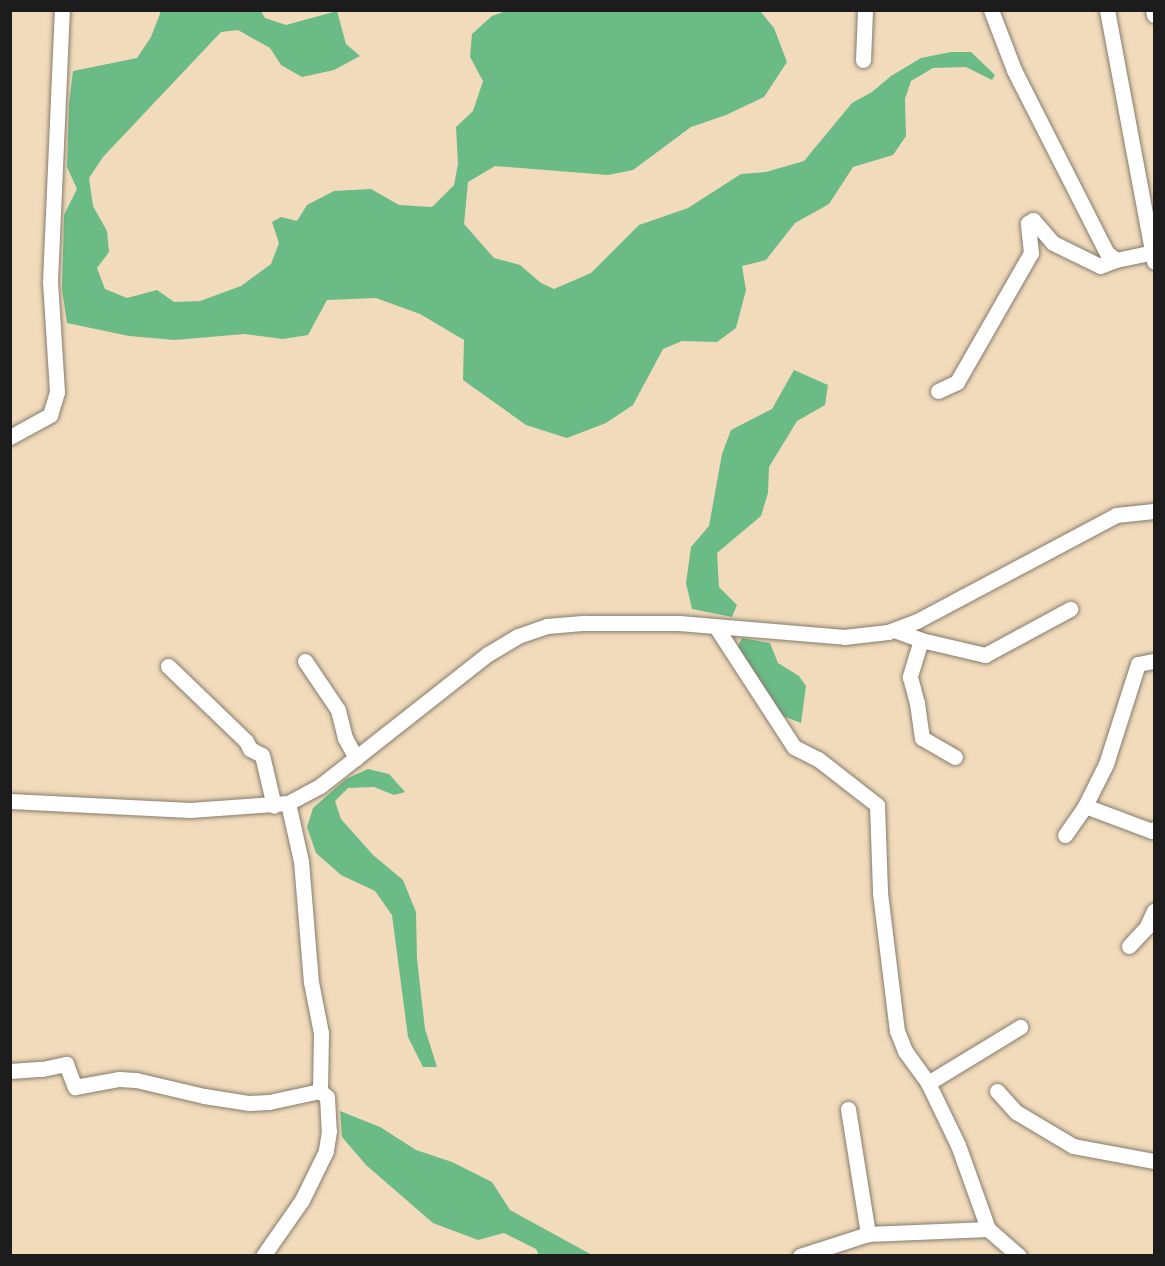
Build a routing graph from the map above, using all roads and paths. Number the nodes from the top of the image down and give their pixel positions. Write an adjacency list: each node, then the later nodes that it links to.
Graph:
1 (62, 10): 9 (street)
2 (865, 10): 5 (street)
3 (991, 10): 7 (street)
4 (1107, 10): 6 (street)
5 (863, 60)
6 (1154, 257): 7 (street)
7 (1116, 260): 8 (street)
8 (938, 391)
9 (10, 437)
10 (1155, 511): 13 (street)
11 (1070, 609): 14 (street)
12 (716, 627): 13 (street); 19 (street); 29 (street)
13 (894, 630): 14 (street)
14 (921, 640): 18 (street)
15 (305, 661): 19 (street)
16 (1155, 661): 22 (street)
17 (168, 666): 21 (street)
18 (955, 757)
19 (356, 758): 21 (street)
20 (10, 801): 21 (street)
21 (281, 805): 30 (street)
22 (1085, 806): 23 (street); 24 (street)
23 (1155, 829)
24 (1065, 835)
25 (1155, 911): 26 (street)
26 (1129, 946)
27 (1020, 1027): 29 (street)
28 (10, 1071): 30 (street)
29 (928, 1083): 34 (street)
30 (320, 1091): 36 (street)
31 (998, 1092): 33 (street)
32 (848, 1109): 35 (street)
33 (1155, 1161)
34 (988, 1229): 35 (street); 38 (street)
35 (868, 1234): 37 (street)
36 (263, 1256)
37 (800, 1256)
38 (1019, 1256)

